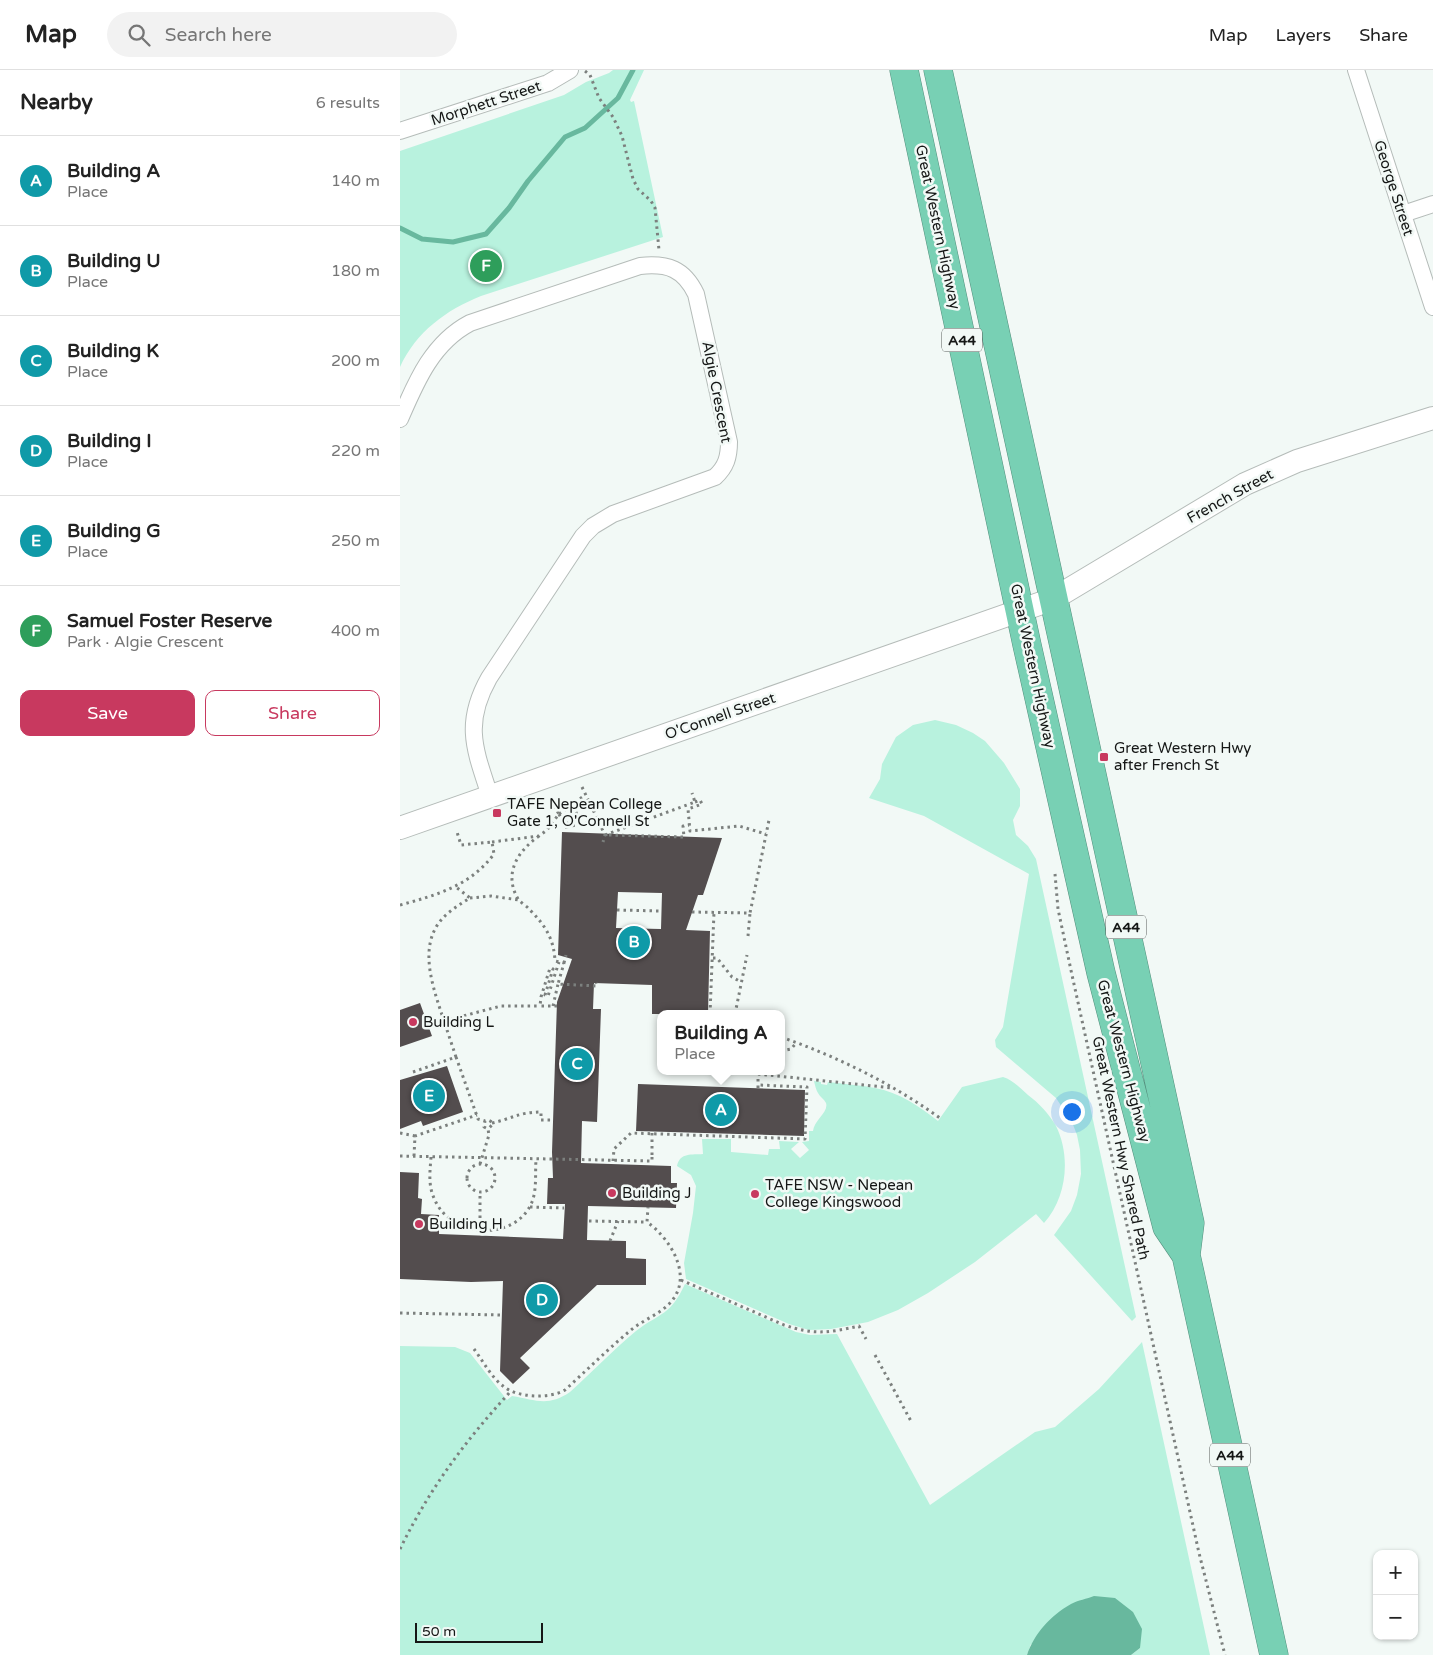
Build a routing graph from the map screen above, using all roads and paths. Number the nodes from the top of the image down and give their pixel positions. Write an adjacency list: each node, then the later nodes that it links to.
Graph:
1 (570, 70): 6 (street, Morphett Street)
2 (585, 70): 9 (path)
3 (904, 70): 13 (highway, Great Western Highway / A44)
4 (938, 70): 13 (highway, Great Western Highway / A44)
5 (1356, 70): 8 (street, George Street)
6 (400, 131)
7 (1433, 204): 8 (street)
8 (1403, 214): 10 (street, George Street)
9 (658, 265): 12 (street, Algie Crescent); 17 (street, Algie Crescent)
10 (1433, 307)
11 (1433, 418): 13 (street, French Street)
12 (400, 419)
13 (1038, 604): 17 (street, O'Connell Street); 97 (highway, Great Western Highway / A44)
14 (582, 787): 16 (path)
15 (692, 793): 18 (path)
16 (586, 795): 20 (path); 22 (path)
17 (490, 796): 24 (street, O'Connell Street)
18 (695, 802): 23 (path); 27 (path)
19 (553, 805): 20 (path)
20 (559, 814): 22 (path); 28 (path)
21 (769, 820): 26 (path)
22 (599, 821): 27 (path)
23 (689, 825): 26 (path); 27 (path)
24 (400, 828)
25 (457, 832): 29 (path)
26 (766, 834): 40 (path)
27 (606, 835): 30 (path)
28 (539, 836): 29 (path); 34 (path)
29 (492, 842): 32 (path)
30 (602, 842)
31 (1055, 872): 96 (path, Great Western Hwy Shared Path)
32 (456, 887): 33 (path); 35 (path)
33 (470, 898): 34 (path); 53 (path)
34 (519, 900): 45 (path)
35 (400, 905)
36 (617, 910): 37 (path)
37 (661, 911)
38 (692, 912): 39 (path)
39 (714, 912): 40 (path); 44 (path)
40 (750, 913): 41 (path)
41 (748, 936)
42 (566, 955): 46 (path)
43 (747, 955): 47 (path)
44 (712, 958): 47 (path); 51 (path)
45 (559, 962): 46 (path); 50 (path)
46 (564, 963): 49 (path)
47 (741, 982): 52 (path)
48 (596, 983): 49 (path)
49 (558, 984): 50 (path)
50 (540, 1006): 53 (path)
51 (710, 1010)
52 (736, 1010)
53 (444, 1020): 57 (path)
54 (785, 1038): 55 (path)
55 (797, 1042): 56 (path); 61 (path)
56 (785, 1050)
57 (456, 1056): 58 (path); 62 (path)
58 (412, 1072)
59 (758, 1075): 76 (path)
60 (782, 1075): 61 (path)
61 (896, 1089): 63 (path)
62 (477, 1115): 65 (path); 70 (path)
63 (940, 1118)
64 (553, 1120): 66 (path)
65 (484, 1121): 66 (path); 67 (path)
66 (492, 1123): 67 (path)
67 (488, 1129): 74 (path)
68 (652, 1131): 76 (path, bridge)
69 (400, 1133): 70 (path)
70 (415, 1136): 72 (path)
71 (400, 1156): 72 (path)
72 (414, 1156): 73 (path)
73 (431, 1157): 74 (path); 85 (path)
74 (482, 1158): 75 (path); 77 (path)
75 (536, 1160): 76 (path); 79 (path)
76 (614, 1161)
77 (480, 1164): 78 (path); 78 (path)
78 (480, 1191): 85 (path)
79 (529, 1207): 81 (path); 85 (path)
80 (648, 1207): 84 (path)
81 (564, 1208)
82 (589, 1221): 83 (path)
83 (618, 1221): 84 (path); 86 (path)
84 (647, 1222): 87 (path)
85 (480, 1231)
86 (610, 1241)
87 (681, 1280): 90 (path); 93 (path)
88 (400, 1313): 89 (path)
89 (502, 1315)
90 (866, 1339)
91 (474, 1350): 93 (path)
92 (874, 1355): 94 (path)
93 (511, 1392): 95 (path)
94 (912, 1423)
95 (400, 1549)
96 (1225, 1655)
97 (1274, 1655)

